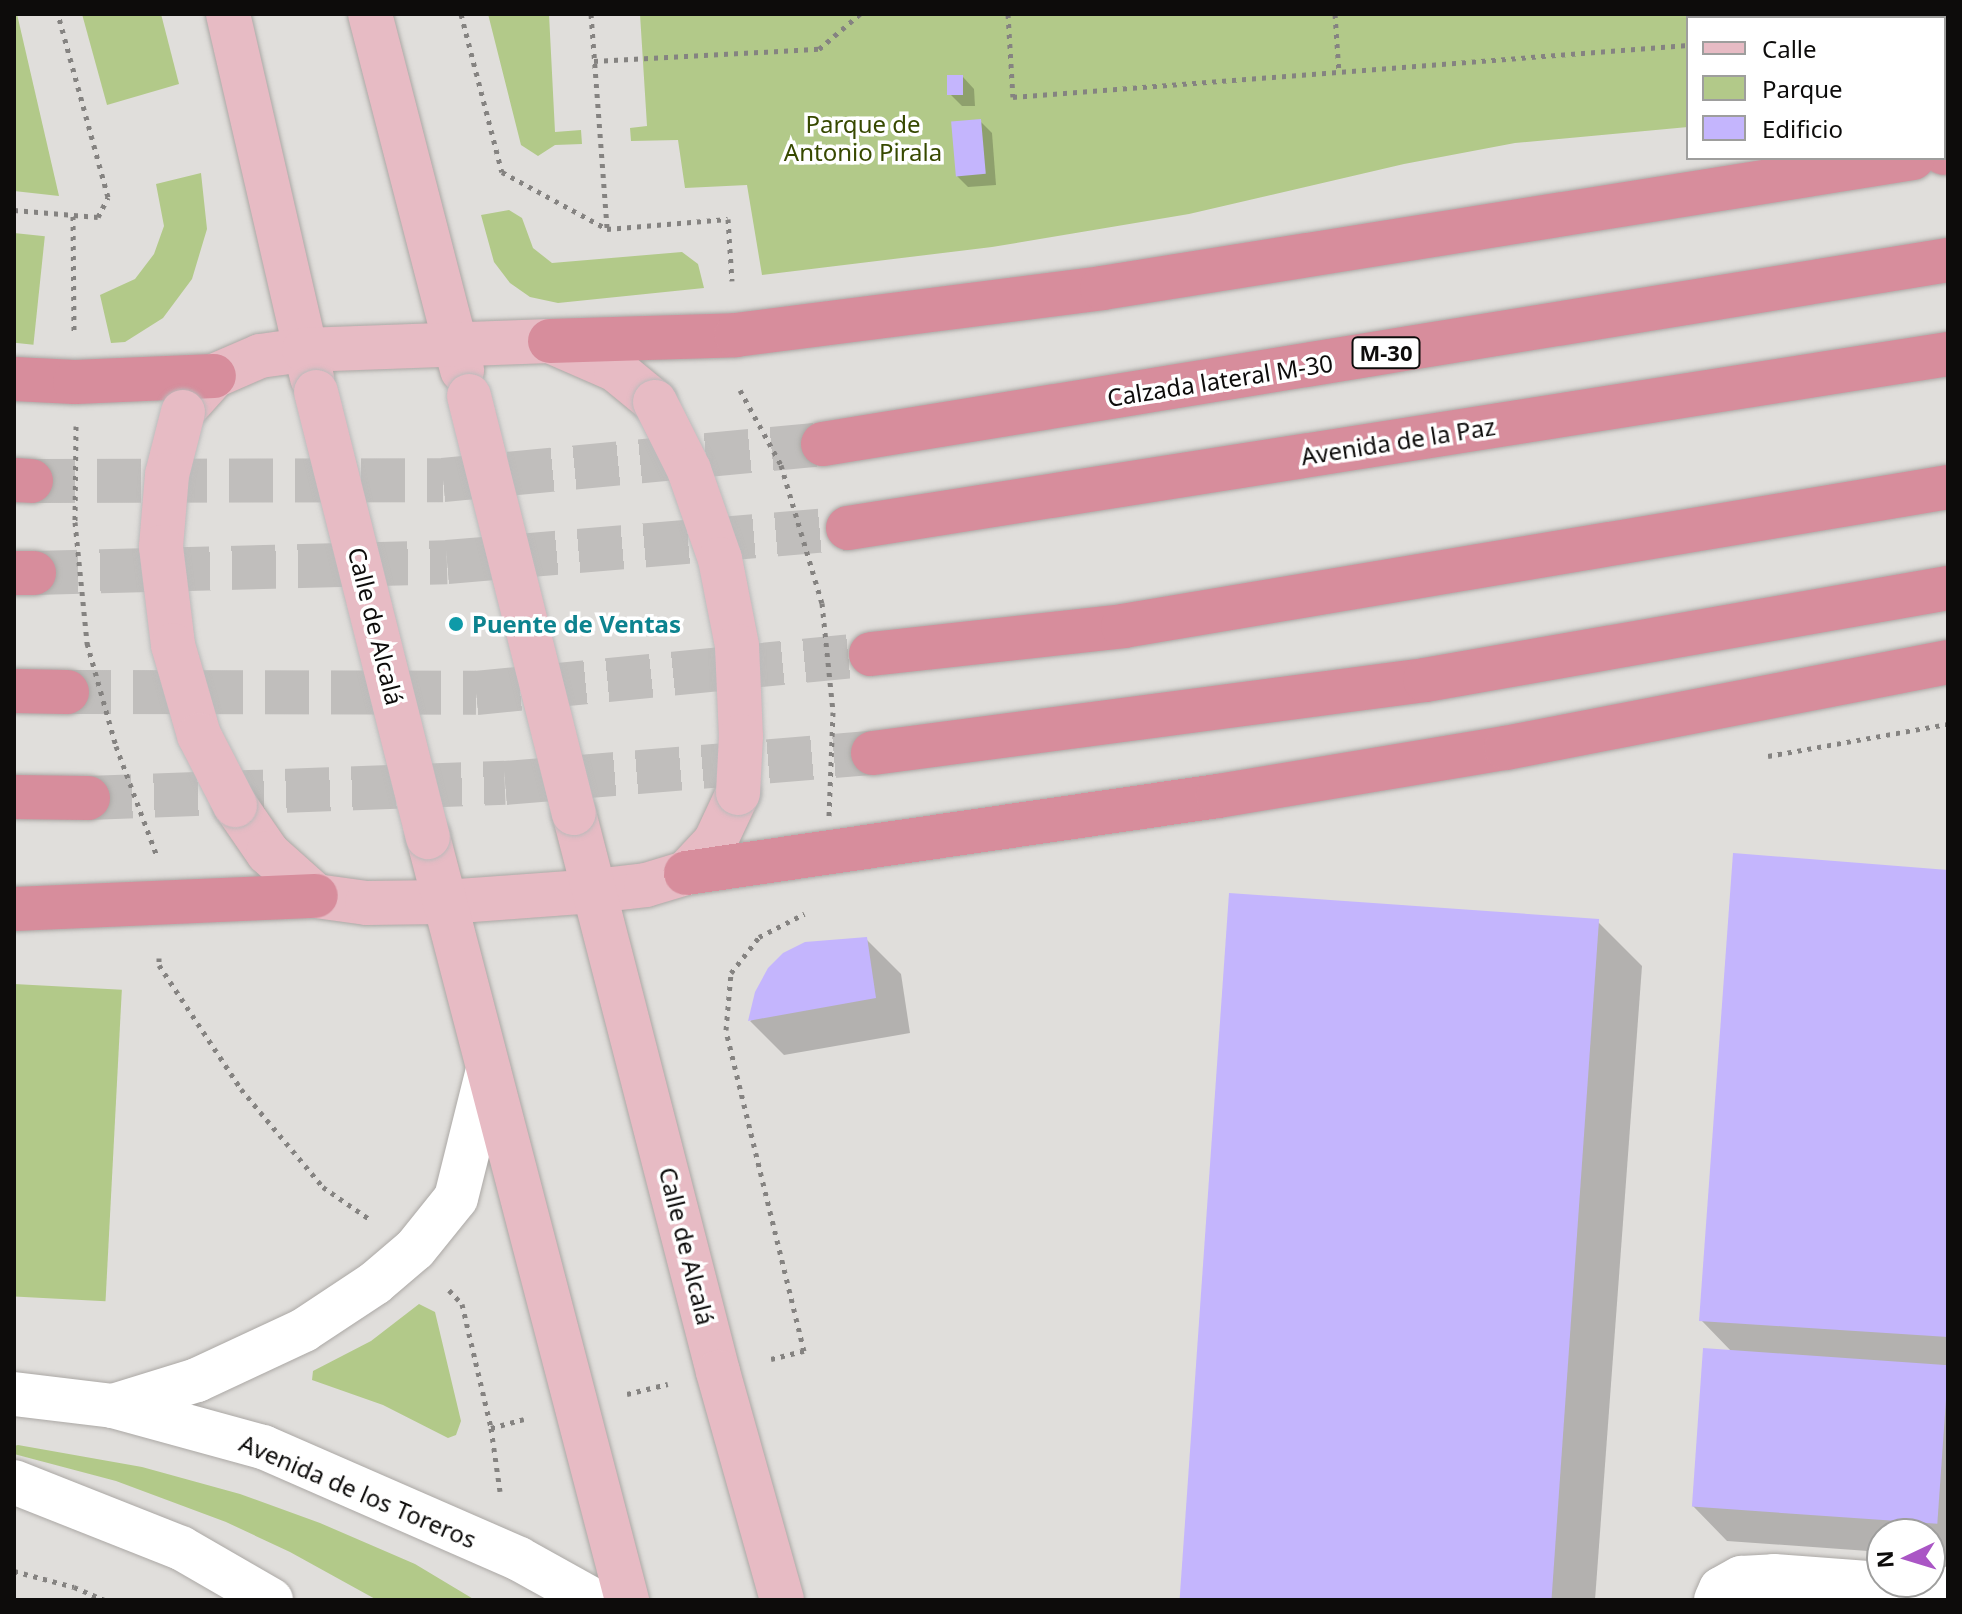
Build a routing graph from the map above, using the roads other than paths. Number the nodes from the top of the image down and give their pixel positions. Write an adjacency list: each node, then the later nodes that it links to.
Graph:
1 (228, 14): 7 (main road, Calle de Alcalá)
2 (370, 14): 6 (main road, Calle de Alcalá)
3 (1901, 160): 5 (highway)
4 (1948, 260): 11 (highway, Calzada lateral M-30 / M-30)
5 (550, 341): 6 (main road); 22 (main road, bridge)
6 (456, 343): 7 (main road); 23 (main road, Calle de Alcalá, bridge)
7 (304, 350): 9 (main road); 25 (main road, Calle de Alcalá, bridge)
8 (1948, 354): 13 (highway, Avenida de la Paz)
9 (214, 376): 10 (highway); 24 (main road, bridge)
10 (14, 379)
11 (823, 444)
12 (1948, 487): 15 (highway)
13 (848, 528)
14 (1948, 588): 19 (highway)
15 (871, 654)
16 (1948, 662): 22 (highway)
17 (14, 691): 18 (highway)
18 (67, 692)
19 (873, 753)
20 (14, 797): 21 (highway)
21 (88, 798)
22 (686, 873): 23 (main road)
23 (594, 891): 25 (main road); 35 (main road, Calle de Alcalá)
24 (316, 896): 25 (main road); 26 (highway)
25 (445, 902): 27 (main road, Calle de Alcalá)
26 (14, 909)
27 (488, 1070): 29 (street, Avenida de los Toreros); 34 (main road, Calle de Alcalá)
28 (14, 1394): 29 (street, Avenida de los Toreros)
29 (113, 1406): 33 (street, Avenida de los Toreros)
30 (14, 1482): 32 (street)
31 (1948, 1589): 36 (street)
32 (271, 1600)
33 (593, 1600)
34 (627, 1600)
35 (782, 1600)
36 (1716, 1600)

